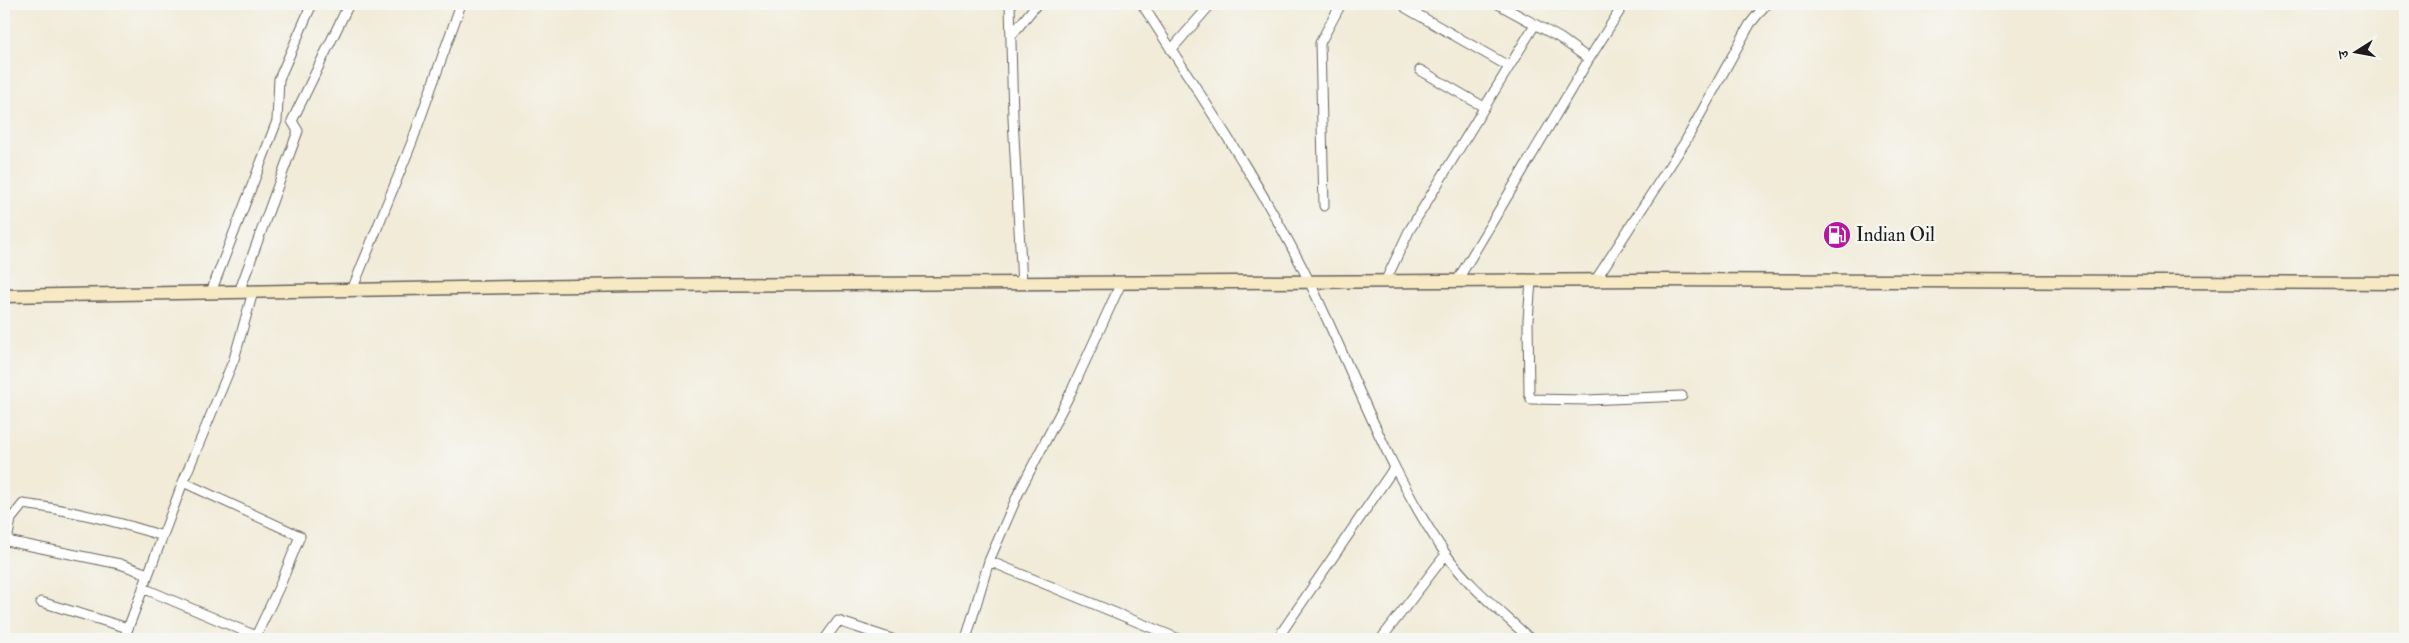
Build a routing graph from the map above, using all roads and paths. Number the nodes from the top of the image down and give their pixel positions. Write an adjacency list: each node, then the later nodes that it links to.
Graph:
1 (312, 4): 30 (street)
2 (349, 4): 31 (street)
3 (461, 4): 29 (street)
4 (1010, 4): 14 (street)
5 (1037, 4): 14 (street)
6 (1142, 4): 15 (street)
7 (1211, 4): 15 (street)
8 (1341, 4): 20 (street)
9 (1498, 4): 13 (street)
10 (1624, 4): 16 (street)
11 (1766, 4): 23 (street)
12 (1406, 8): 17 (street)
13 (1534, 26): 16 (street); 17 (street)
14 (1011, 36): 28 (street)
15 (1171, 50): 24 (street)
16 (1589, 58): 21 (street)
17 (1508, 66): 19 (street)
18 (1420, 70): 19 (street)
19 (1484, 107): 25 (street)
20 (1324, 206)
21 (1457, 281): 22 (main road); 25 (main road)
22 (1531, 281): 23 (main road); 34 (street)
23 (1595, 281): 27 (main road)
24 (1309, 282): 25 (main road); 26 (main road); 35 (street)
25 (1385, 282)
26 (1121, 283): 28 (main road); 40 (street)
27 (2405, 283)
28 (1022, 284): 29 (main road)
29 (352, 290): 32 (main road)
30 (210, 292): 31 (main road); 33 (main road)
31 (239, 292): 32 (main road)
32 (252, 292): 36 (street)
33 (4, 296)
34 (1682, 396)
35 (1394, 468): 39 (street); 50 (street)
36 (183, 482): 38 (street); 42 (street)
37 (7, 518): 38 (street); 41 (street)
38 (162, 536): 41 (street)
39 (1446, 554): 51 (street); 52 (street)
40 (989, 561): 48 (street); 49 (street)
41 (148, 574): 42 (street)
42 (143, 588): 44 (street)
43 (40, 602): 44 (street)
44 (128, 628): 45 (street)
45 (124, 639)
46 (825, 639): 47 (street)
47 (892, 639)
48 (966, 639)
49 (1179, 639)
50 (1277, 639)
51 (1381, 639)
52 (1530, 639)

